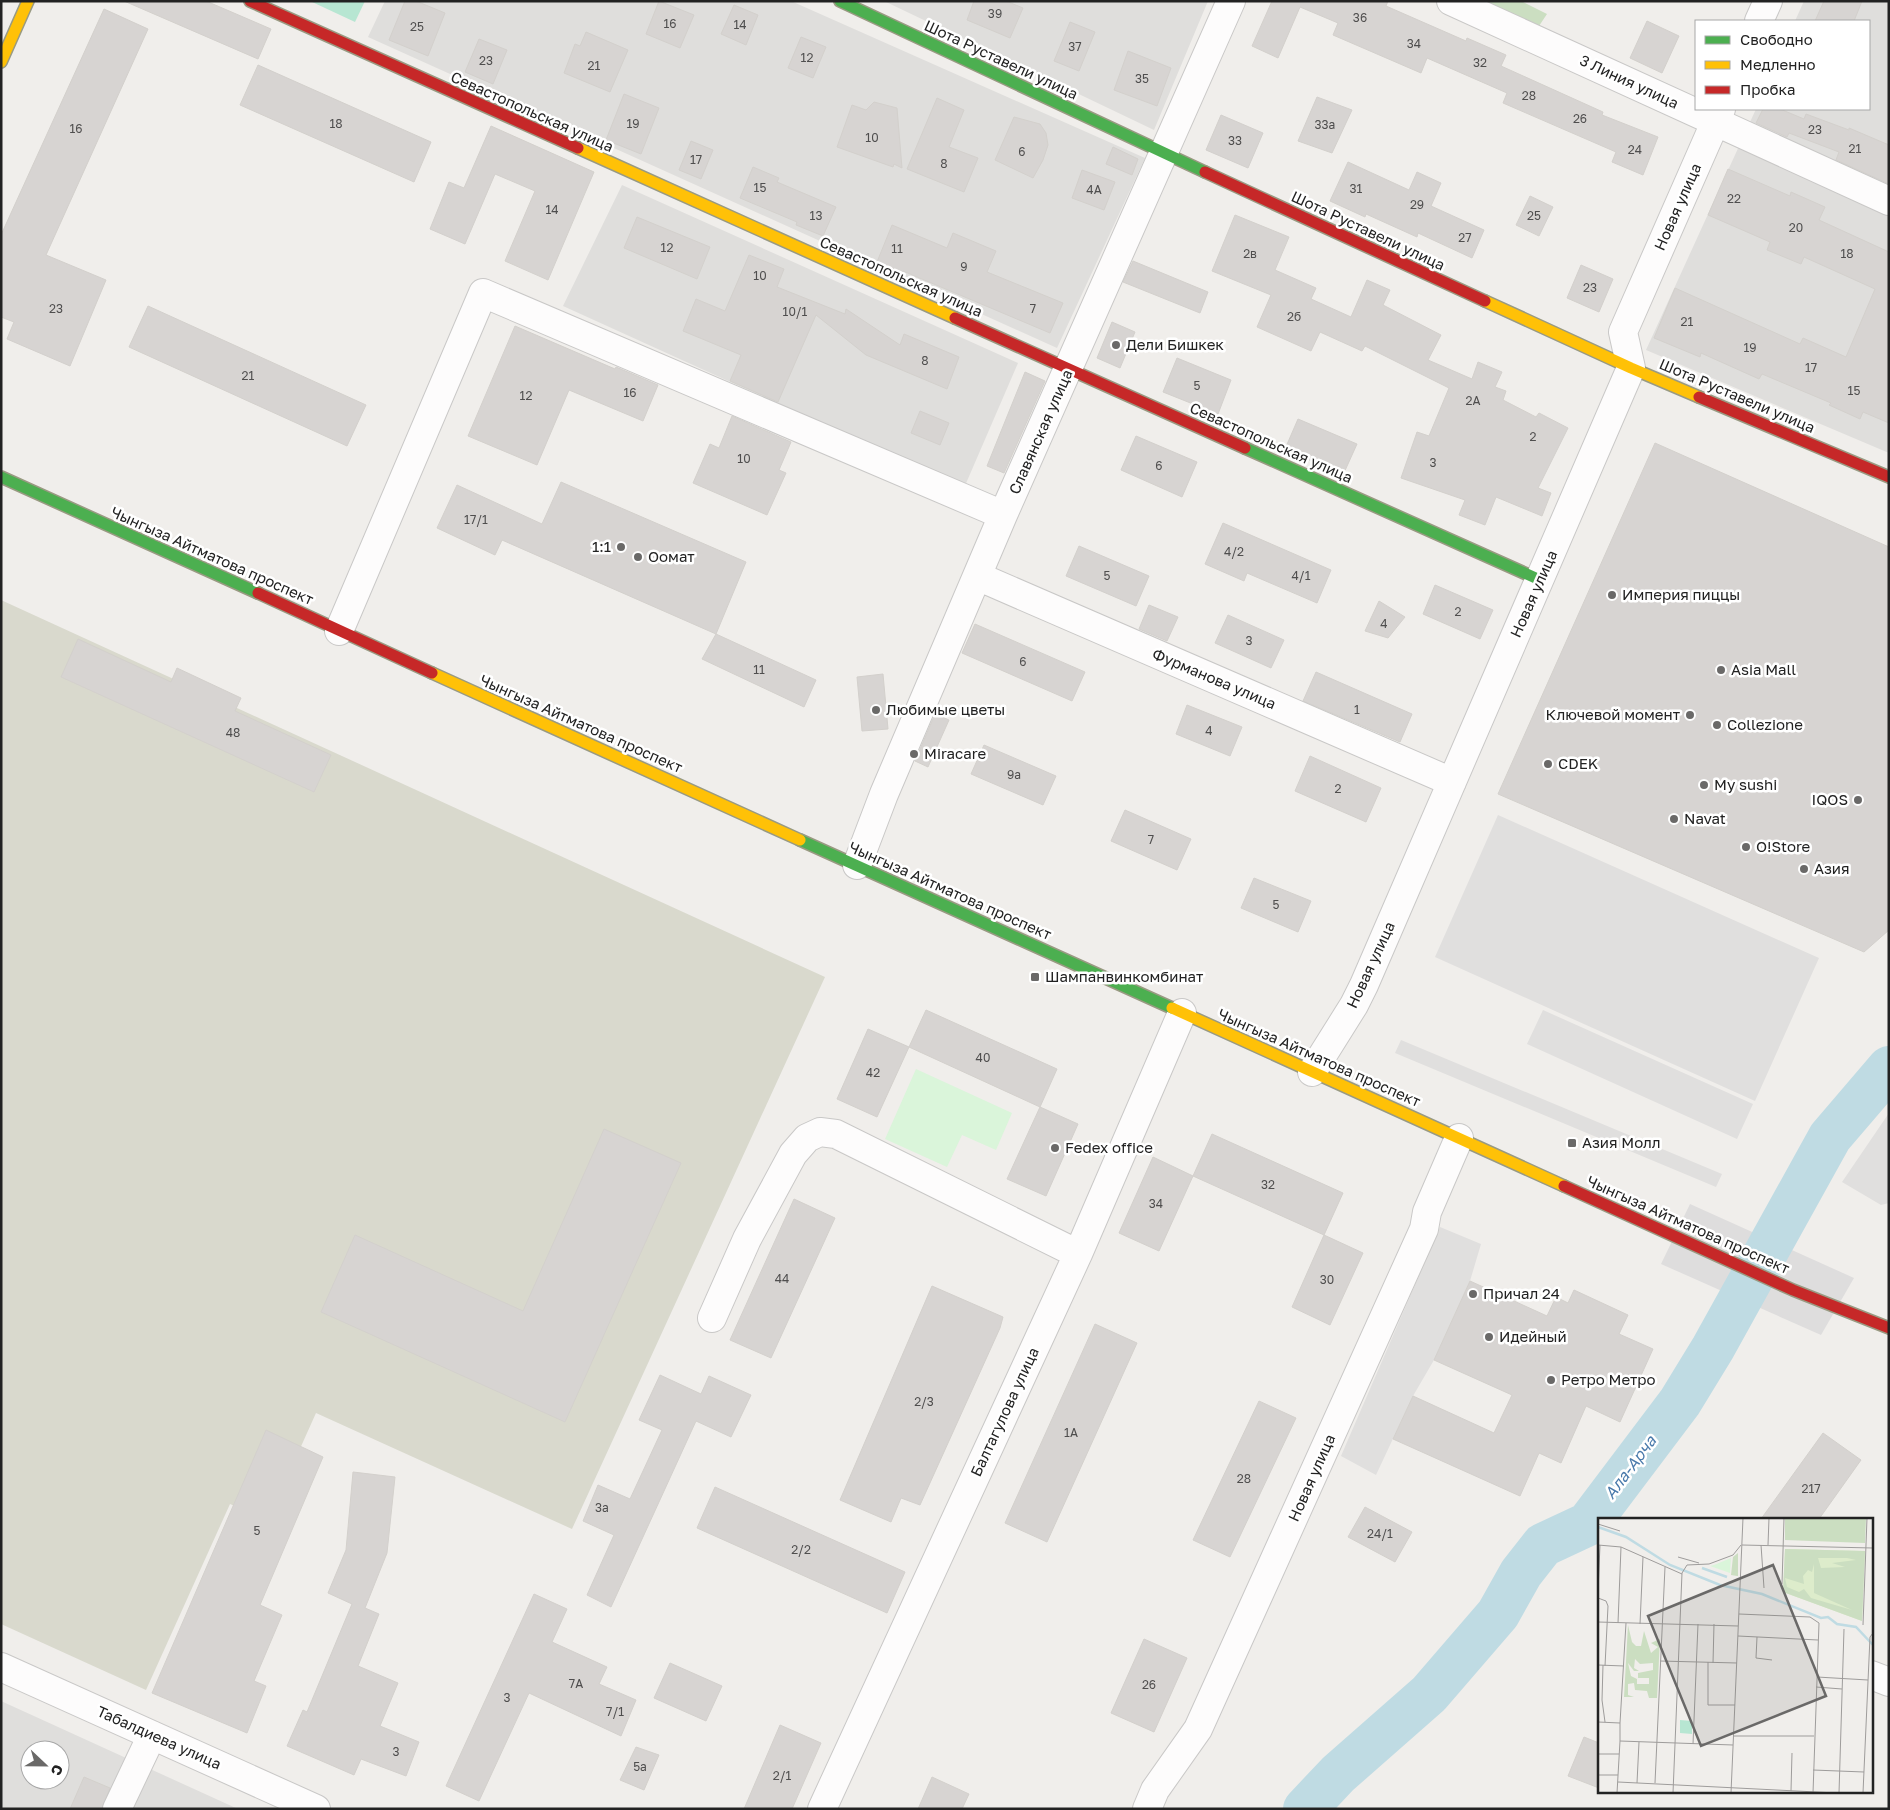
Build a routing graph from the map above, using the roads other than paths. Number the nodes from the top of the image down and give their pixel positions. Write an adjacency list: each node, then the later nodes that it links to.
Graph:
1 (28, 1): 8 (street)
2 (250, 1): 15 (street, Севастопольская улица)
3 (840, 1): 12 (street, Шота Руставели улица)
4 (1231, 1): 12 (street, Славянская улица)
5 (1451, 1): 9 (street, 3 Линия улица)
6 (1768, 1): 7 (street)
7 (1759, 20)
8 (1, 62)
9 (1695, 105)
10 (1706, 110): 11 (street, 3 Линия улица)
11 (1718, 115): 13 (street, 3 Линия улица); 14 (street, Новая улица)
12 (1164, 153): 14 (street, Шота Руставели улица); 15 (street, Славянская улица)
13 (1889, 201)
14 (1631, 368): 16 (street, Шота Руставели улица); 20 (street, Новая улица)
15 (1068, 369): 18 (street, Славянская улица); 20 (street, Севастопольская улица)
16 (1889, 476)
17 (1, 477): 21 (street, Чынгыза Айтматова проспект)
18 (1004, 515): 19 (street, Славянская улица); 21 (street)
19 (978, 576): 22 (street, Фурманова улица); 23 (street, Славянская улица)
20 (1540, 580): 22 (street, Новая улица)
21 (339, 631): 23 (street, Чынгыза Айтматова проспект)
22 (1452, 782): 25 (street, Новая улица)
23 (856, 865): 24 (street, Чынгыза Айтматова проспект)
24 (1182, 1012): 25 (street, Чынгыза Айтматова проспект); 27 (street, Балтагулова улица)
25 (1312, 1072): 26 (street, Чынгыза Айтматова проспект)
26 (1459, 1138): 29 (street, Чынгыза Айтматова проспект); 38 (street, Новая улица)
27 (1078, 1254): 28 (street); 37 (street, Балтагулова улица)
28 (712, 1318)
29 (1889, 1328)
30 (1, 1667): 33 (street, Табалдиева улица)
31 (1872, 1675): 32 (street)
32 (1889, 1682)
33 (152, 1735): 34 (street, Табалдиева улица); 35 (street)
34 (278, 1801): 36 (street, Табалдиева улица)
35 (117, 1809)
36 (316, 1809)
37 (822, 1809)
38 (1147, 1809)

